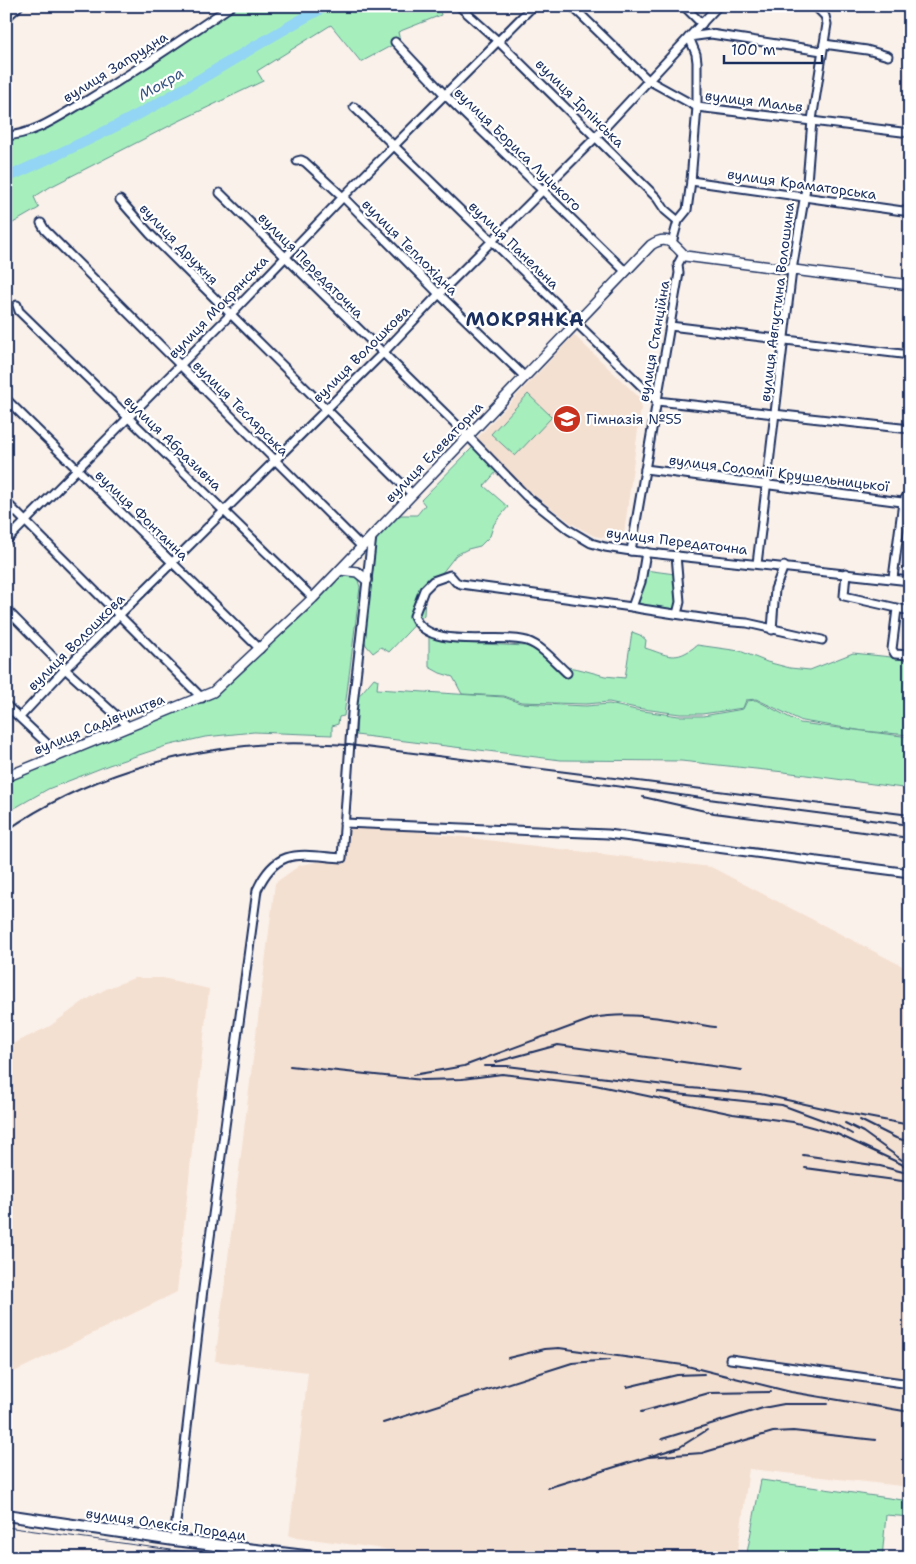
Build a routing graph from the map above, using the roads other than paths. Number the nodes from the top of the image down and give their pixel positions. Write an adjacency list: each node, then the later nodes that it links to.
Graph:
1 (19, 6): 9 (street)
2 (231, 6): 22 (street, вулиця Запрудна)
3 (533, 6): 12 (street, вулиця Мокрянська)
4 (572, 6): 16 (street, вулиця Мальв)
5 (684, 6): 10 (street)
6 (718, 6): 10 (street, вулиця Волошкова)
7 (815, 6): 14 (street, вулиця Августина Волошина)
8 (460, 7): 12 (street, вулиця Ірпінська)
9 (6, 18)
10 (702, 24): 11 (street, вулиця Волошкова)
11 (689, 37): 14 (street); 16 (street, вулиця Волошкова); 19 (street)
12 (498, 41): 17 (street, вулиця Мокрянська); 23 (street, вулиця Ірпінська)
13 (395, 42): 17 (street, вулиця Бориса Луцького)
14 (823, 47): 15 (street); 20 (street, вулиця Августина Волошина)
15 (888, 56)
16 (648, 80): 19 (street, вулиця Мальв); 23 (street, вулиця Волошкова)
17 (445, 95): 24 (street, вулиця Мокрянська); 27 (street, вулиця Бориса Луцького)
18 (354, 106): 24 (street, вулиця Панельна)
19 (697, 106): 20 (street, вулиця Мальв); 26 (street)
20 (812, 120): 21 (street, вулиця Мальв); 30 (street, вулиця Августина Волошина)
21 (910, 132)
22 (6, 136)
23 (595, 138): 27 (street, вулиця Волошкова); 33 (street, вулиця Ірпінська)
24 (395, 146): 29 (street, вулиця Мокрянська); 35 (street, вулиця Панельна)
25 (297, 161): 29 (street, вулиця Теплохідна)
26 (691, 182): 30 (street, вулиця Краматорська); 33 (street)
27 (542, 189): 35 (street, вулиця Волошкова); 40 (street, вулиця Бориса Луцького)
28 (220, 193): 38 (street, вулиця Передаточна)
29 (343, 197): 38 (street, вулиця Мокрянська); 42 (street, вулиця Теплохідна)
30 (803, 197): 32 (street, вулиця Краматорська); 39 (street, вулиця Августина Волошина)
31 (120, 200): 44 (street, вулиця Дружня)
32 (910, 212)
33 (678, 221): 36 (street)
34 (41, 223): 50 (street, вулиця Теслярська)
35 (491, 241): 42 (street, вулиця Волошкова); 45 (street, вулиця Панельна)
36 (672, 243): 37 (street); 40 (street, вулиця Елеваторна)
37 (683, 254): 39 (street); 46 (street, вулиця Станційна)
38 (285, 257): 44 (street, вулиця Мокрянська); 48 (street, вулиця Передаточна)
39 (792, 270): 41 (street); 47 (street, вулиця Августина Волошина)
40 (626, 272): 45 (street, вулиця Елеваторна)
41 (910, 285)
42 (439, 294): 48 (street, вулиця Волошкова); 51 (street, вулиця Теплохідна)
43 (17, 305): 56 (street, вулиця Абразивна)
44 (230, 314): 50 (street, вулиця Мокрянська); 54 (street, вулиця Дружня)
45 (577, 323): 51 (street, вулиця Елеваторна); 53 (street, вулиця Панельна)
46 (670, 326): 47 (street); 53 (street, вулиця Станційна)
47 (784, 340): 49 (street); 55 (street, вулиця Августина Волошина)
48 (382, 353): 54 (street, вулиця Волошкова); 58 (street, вулиця Передаточна)
49 (910, 355)
50 (179, 365): 56 (street, вулиця Мокрянська); 59 (street, вулиця Теслярська)
51 (525, 377): 58 (street, вулиця Елеваторна)
52 (6, 399): 61 (street, вулиця Фонтанна)
53 (656, 401): 55 (street); 60 (street, вулиця Станційна)
54 (325, 408): 59 (street, вулиця Волошкова); 64 (street, вулиця Дружня)
55 (775, 413): 57 (street); 62 (street, вулиця Августина Волошина)
56 (129, 418): 61 (street, вулиця Мокрянська); 67 (street, вулиця Абразивна)
57 (910, 429)
58 (468, 436): 64 (street, вулиця Елеваторна); 72 (street, вулиця Передаточна)
59 (275, 459): 67 (street, вулиця Волошкова); 71 (street, вулиця Теслярська)
60 (646, 469): 62 (street, вулиця Соломії Крушельницької); 72 (street, вулиця Станційна)
61 (78, 470): 68 (street, вулиця Мокрянська); 75 (street, вулиця Фонтанна)
62 (766, 484): 66 (street, вулиця Соломії Крушельницької); 76 (street, вулиця Августина Волошина)
63 (910, 491): 66 (street)
64 (412, 494): 69 (street, вулиця Елеваторна)
65 (6, 502): 68 (street)
66 (906, 502): 80 (street)
67 (224, 510): 75 (street, вулиця Волошкова); 83 (street, вулиця Абразивна)
68 (26, 522): 70 (street, вулиця Мокрянська); 89 (street)
69 (372, 536): 71 (street, вулиця Елеваторна); 81 (street)
70 (6, 541)
71 (362, 547): 78 (street, вулиця Елеваторна)
72 (632, 551): 73 (street, вулиця Передаточна)
73 (646, 552): 74 (street, вулиця Передаточна); 84 (street)
74 (676, 555): 76 (street, вулиця Передаточна); 88 (street)
75 (172, 562): 89 (street, вулиця Волошкова); 92 (street, вулиця Фонтанна)
76 (757, 564): 77 (street, вулиця Передаточна)
77 (784, 566): 79 (street, вулиця Передаточна); 90 (street)
78 (340, 570): 81 (street); 83 (street, вулиця Елеваторна)
79 (846, 573): 80 (street, вулиця Передаточна); 86 (street)
80 (893, 578): 82 (street, вулиця Передаточна)
81 (367, 580): 102 (street)
82 (910, 580)
83 (313, 598): 92 (street, вулиця Елеваторна)
84 (632, 606): 88 (street); 95 (street)
85 (6, 609): 94 (street)
86 (898, 609): 87 (street); 93 (street)
87 (910, 611)
88 (677, 614): 90 (street)
89 (120, 615): 94 (street, вулиця Волошкова); 96 (street)
90 (772, 630): 91 (street)
91 (822, 640)
92 (260, 649): 96 (street, вулиця Елеваторна)
93 (910, 655)
94 (65, 669): 98 (street, вулиця Волошкова); 99 (street)
95 (567, 673)
96 (202, 698): 99 (street, вулиця Садівництва)
97 (6, 705): 98 (street)
98 (20, 717): 100 (street)
99 (129, 727): 100 (street, вулиця Садівництва)
100 (59, 755): 101 (street, вулиця Садівництва)
101 (6, 777)
102 (344, 823): 103 (street); 107 (street)
103 (910, 873)
104 (730, 1359): 105 (street)
105 (910, 1384)
106 (6, 1515): 107 (main road, вулиця Олексія Поради)
107 (174, 1540): 108 (main road, вулиця Олексія Поради)
108 (322, 1558)

